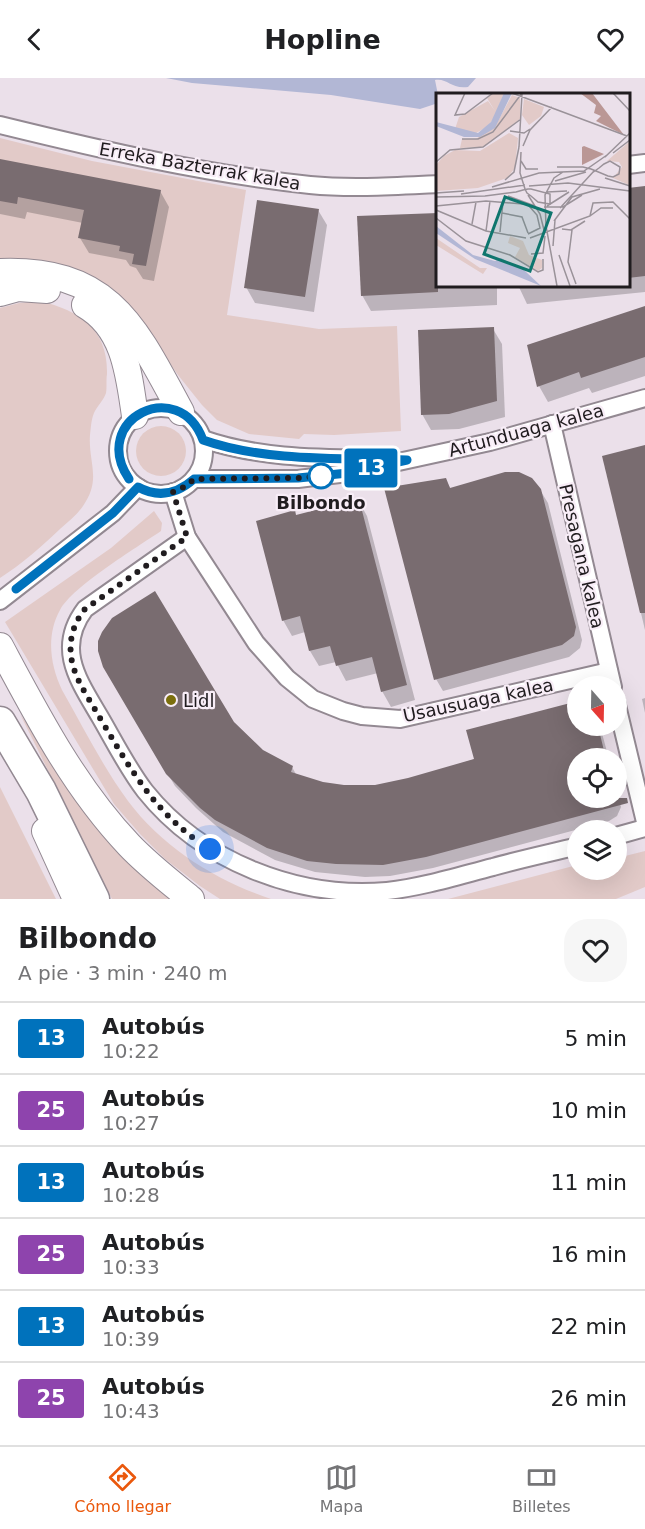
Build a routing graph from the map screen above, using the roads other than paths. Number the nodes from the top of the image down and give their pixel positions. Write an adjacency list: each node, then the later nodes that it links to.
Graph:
1 (0, 125): 4 (street, Erreka Bazterrak kalea)
2 (645, 163): 3 (street)
3 (630, 165)
4 (436, 184)
5 (0, 272): 10 (main road)
6 (0, 285): 7 (main road)
7 (60, 291): 8 (main road); 11 (main road)
8 (0, 292)
9 (645, 398): 12 (street, Artunduaga kalea)
10 (181, 412): 11 (street); 13 (street)
11 (135, 416): 16 (street)
12 (552, 424): 14 (street, Artunduaga kalea); 22 (street, Presagana kalea)
13 (203, 440): 14 (street, Artunduaga kalea); 15 (street)
14 (407, 460): 15 (street, Artunduaga kalea)
15 (194, 479): 17 (street)
16 (138, 487): 17 (street); 19 (street)
17 (173, 492): 18 (street, Usausuaga kalea)
18 (187, 537): 23 (street, Usausuaga kalea); 31 (street)
19 (0, 601)
20 (0, 646): 24 (main road)
21 (0, 659): 24 (main road)
22 (610, 676)
23 (567, 687)
24 (34, 710): 34 (main road)
25 (0, 722): 33 (highway)
26 (0, 730): 32 (main road)
27 (625, 736): 28 (street)
28 (645, 822)
29 (645, 828): 30 (street)
30 (627, 833)
31 (567, 849)
32 (76, 899)
33 (94, 899)
34 (191, 899)

